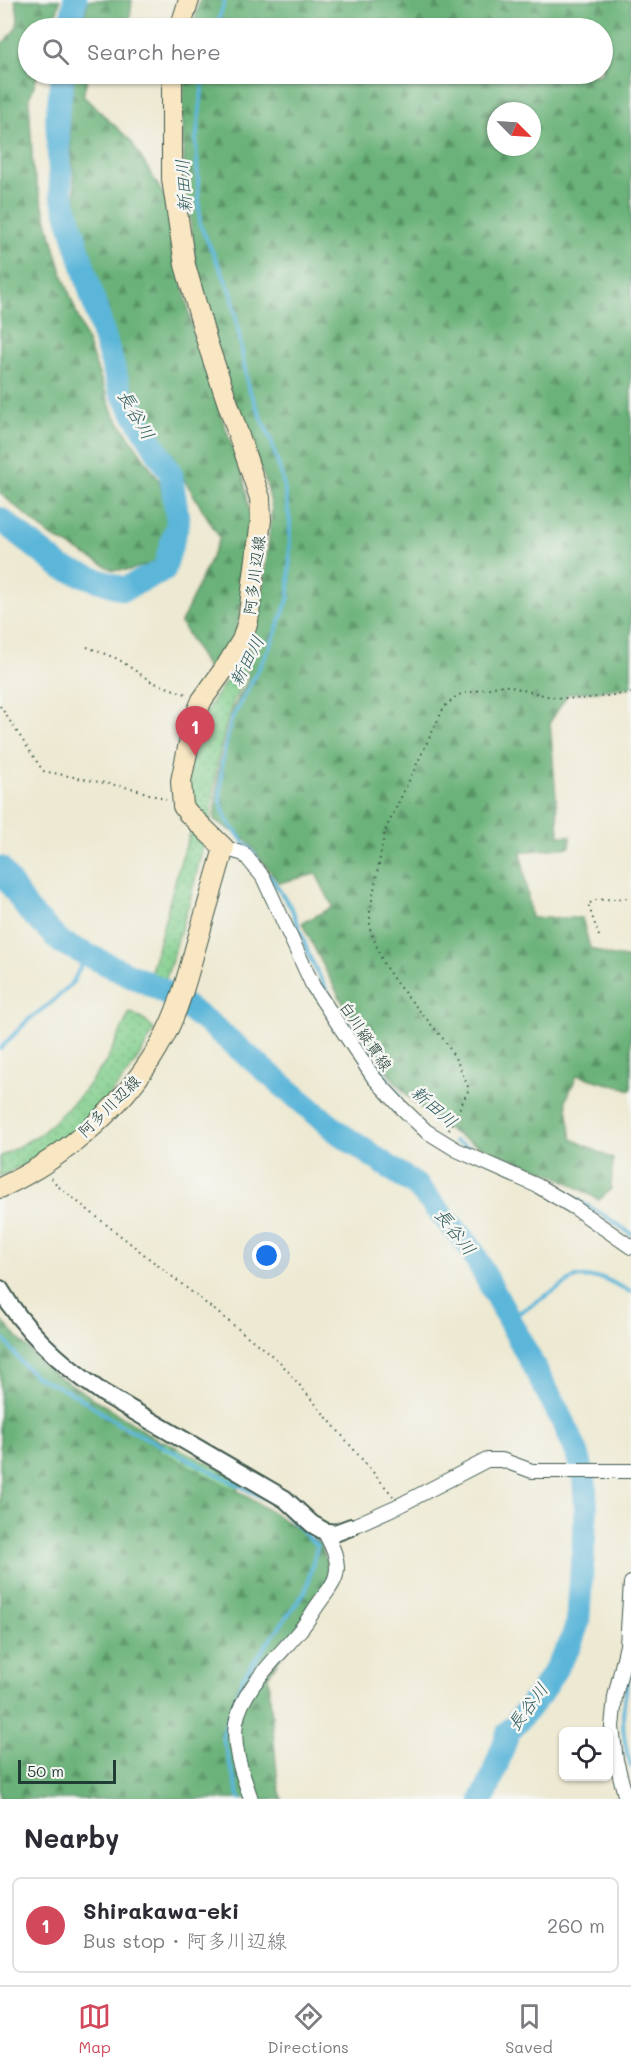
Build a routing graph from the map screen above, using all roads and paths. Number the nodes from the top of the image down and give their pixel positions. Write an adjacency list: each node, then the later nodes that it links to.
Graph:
1 (189, 0): 2 (main road)
2 (183, 18)
3 (172, 84): 6 (main road, 阿多川辺線)
4 (87, 647): 6 (path)
5 (631, 693): 12 (path)
6 (202, 700): 8 (main road, 阿多川辺線)
7 (0, 706): 8 (path)
8 (183, 806): 9 (main road)
9 (224, 848): 13 (main road, 阿多川辺線); 15 (street, 白川縦貫線)
10 (631, 898): 11 (path)
11 (599, 936)
12 (447, 1135)
13 (40, 1166): 14 (main road, 阿多川辺線); 18 (path)
14 (0, 1188)
15 (631, 1247)
16 (0, 1289): 20 (street)
17 (631, 1471): 18 (street)
18 (400, 1505): 19 (street)
19 (351, 1527): 20 (street)
20 (324, 1532): 22 (street)
21 (631, 1582): 23 (street)
22 (251, 1799)
23 (626, 1799)

